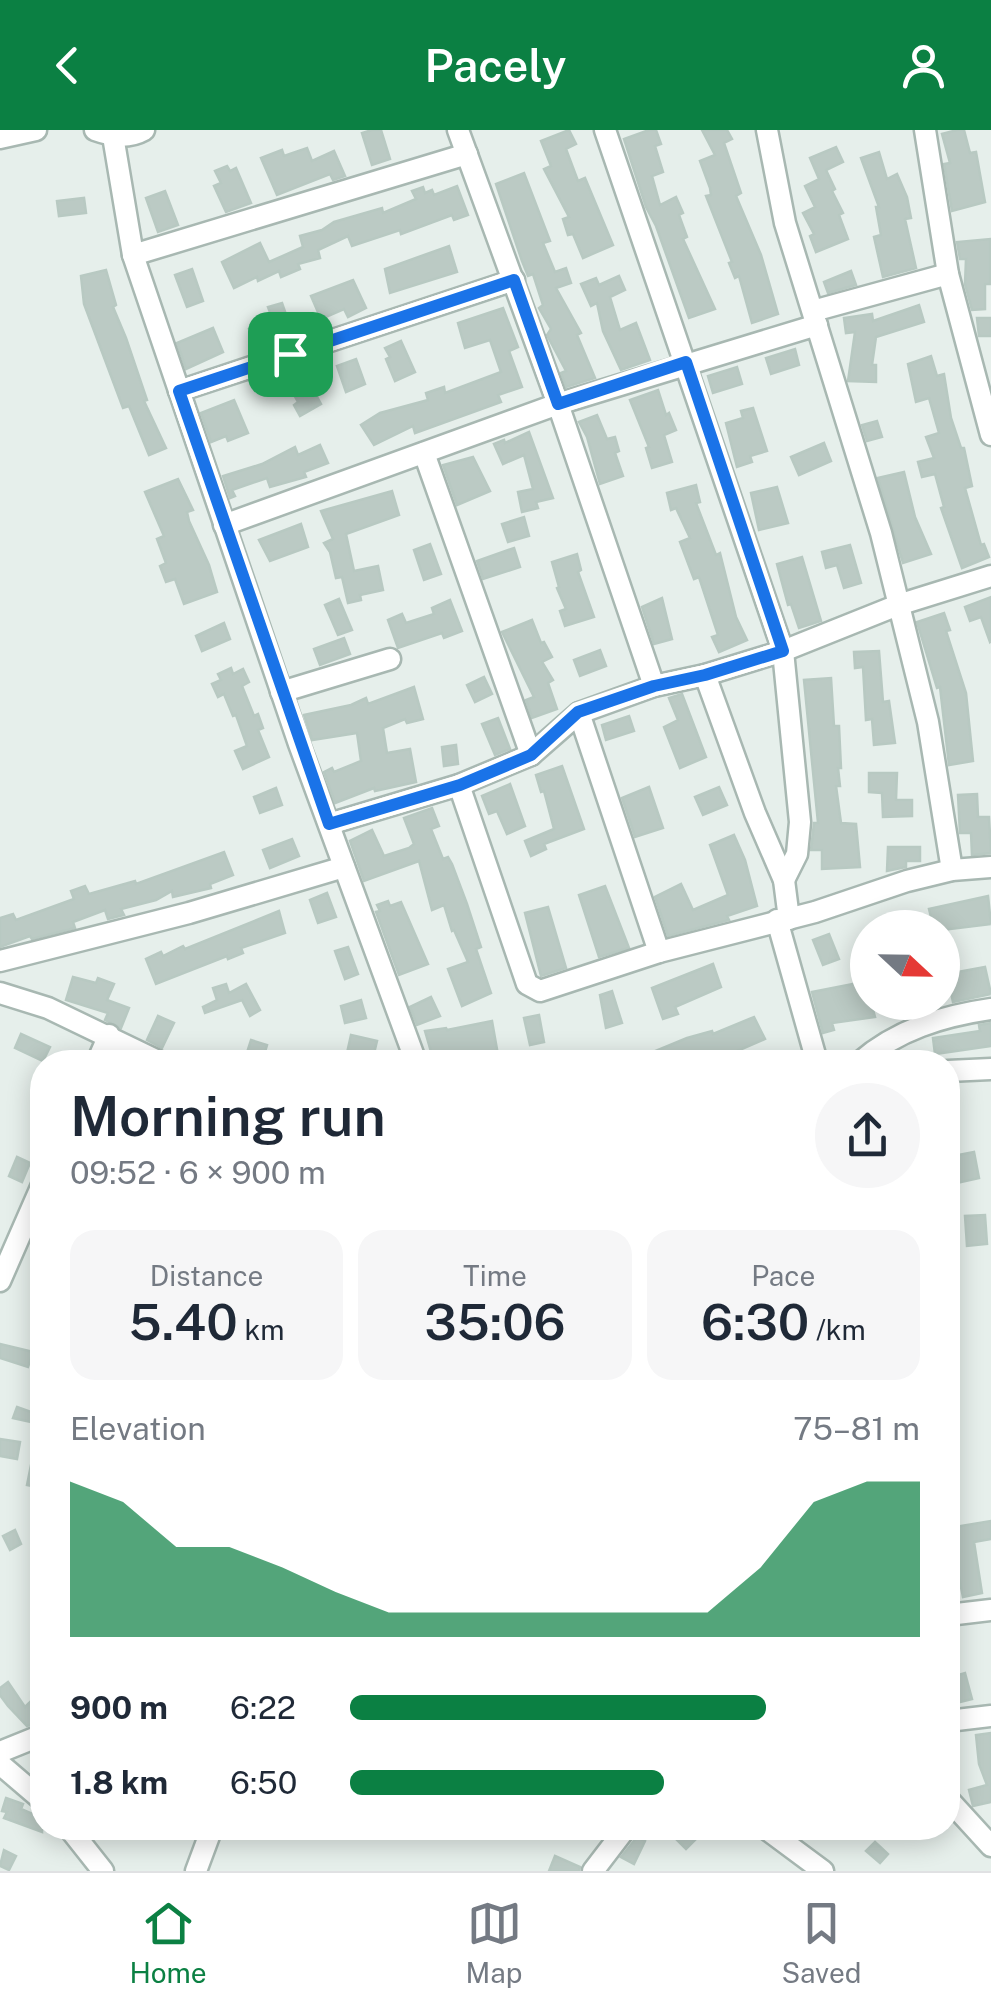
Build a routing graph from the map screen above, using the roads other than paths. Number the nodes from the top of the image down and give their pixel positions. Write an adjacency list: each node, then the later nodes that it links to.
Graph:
1 (36, 130): 8 (street)
2 (144, 130): 7 (street)
3 (458, 130): 9 (street)
4 (605, 130): 14 (street)
5 (767, 130): 13 (street)
6 (926, 130): 11 (street)
7 (104, 133): 10 (street)
8 (0, 138)
9 (467, 154): 10 (street); 12 (street)
10 (133, 255): 15 (street)
11 (948, 274): 13 (street); 17 (street)
12 (514, 280): 15 (street); 16 (street)
13 (815, 318): 14 (street); 21 (street)
14 (686, 362): 16 (street); 22 (street)
15 (179, 391): 19 (street)
16 (558, 404): 18 (street); 25 (street)
17 (991, 435)
18 (424, 453): 19 (street); 28 (street)
19 (224, 525): 26 (street)
20 (991, 576): 21 (street)
21 (898, 606): 22 (street); 33 (street)
22 (783, 651): 24 (street); 34 (street)
23 (390, 659): 26 (street)
24 (705, 675): 25 (street); 34 (street)
25 (654, 686): 27 (street)
26 (281, 692): 30 (street)
27 (578, 712): 28 (street); 36 (street)
28 (531, 755): 29 (street)
29 (460, 785): 30 (street); 36 (street)
30 (329, 824): 31 (street)
31 (344, 867): 37 (street); 43 (street)
32 (991, 867): 33 (street)
33 (952, 870): 35 (street)
34 (784, 880): 35 (street)
35 (783, 920): 36 (street); 44 (street)
36 (659, 952)
37 (0, 962)
38 (0, 993): 40 (street)
39 (991, 1010): 45 (street)
40 (109, 1035): 41 (street); 42 (street)
41 (102, 1050)
42 (137, 1050)
43 (412, 1050)
44 (814, 1050)
45 (874, 1050)
46 (991, 1069): 47 (street)
47 (960, 1070)
48 (30, 1212): 49 (street)
49 (0, 1281)
50 (991, 1610): 51 (street)
51 (960, 1614)
52 (991, 1716): 53 (street)
53 (960, 1720)
54 (30, 1740): 55 (street)
55 (0, 1752)
56 (0, 1764): 57 (street)
57 (30, 1790)
58 (960, 1812): 63 (street)
59 (78, 1840): 64 (street)
60 (208, 1840): 65 (street)
61 (617, 1840): 66 (street)
62 (780, 1840): 67 (street)
63 (991, 1846)
64 (102, 1871)
65 (196, 1871)
66 (592, 1871)
67 (823, 1871)

